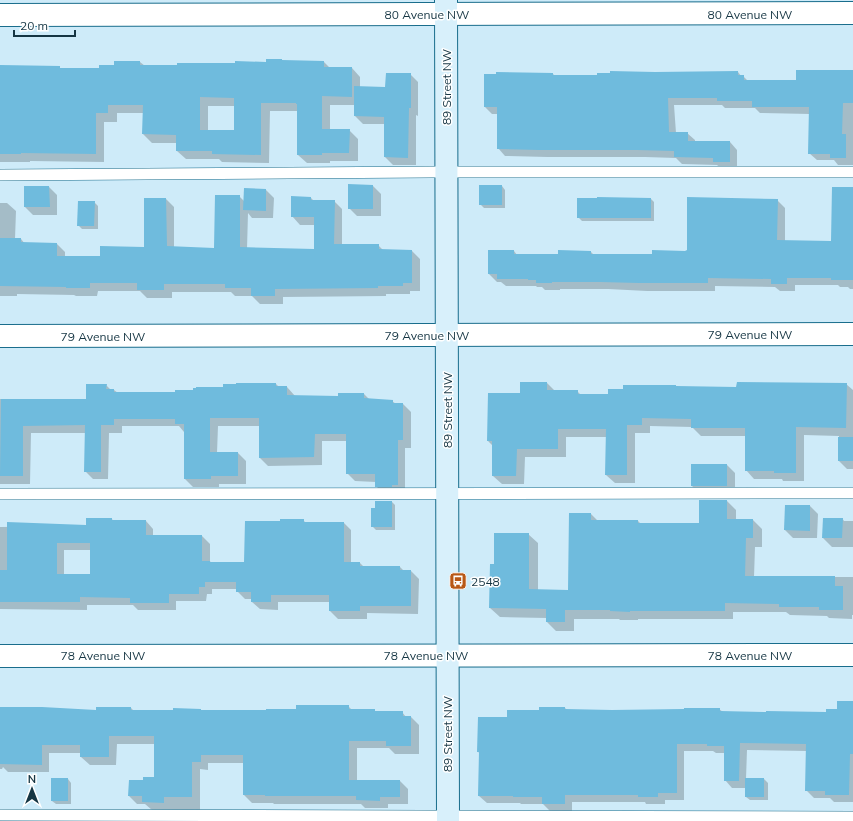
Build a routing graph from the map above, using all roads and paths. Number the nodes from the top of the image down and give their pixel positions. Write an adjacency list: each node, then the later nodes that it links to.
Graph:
1 (446, 7): 2 (street, 80 Avenue NW); 3 (street, 80 Avenue NW); 4 (street, 89 Street NW)
2 (853, 13)
3 (0, 14)
4 (446, 172): 5 (lane); 6 (lane); 8 (street, 89 Street NW)
5 (853, 172)
6 (0, 175)
7 (853, 334): 8 (street, 79 Avenue NW)
8 (446, 335): 9 (street, 79 Avenue NW); 12 (street, 89 Street NW)
9 (0, 336)
10 (853, 493): 12 (lane)
11 (0, 494): 12 (lane)
12 (447, 494): 13 (street, 89 Street NW)
13 (447, 655): 14 (street, 78 Avenue NW); 15 (street, 78 Avenue NW); 18 (street, 89 Street NW)
14 (853, 655)
15 (0, 656)
16 (0, 815): 18 (lane)
17 (853, 817): 18 (lane)
18 (448, 819)

